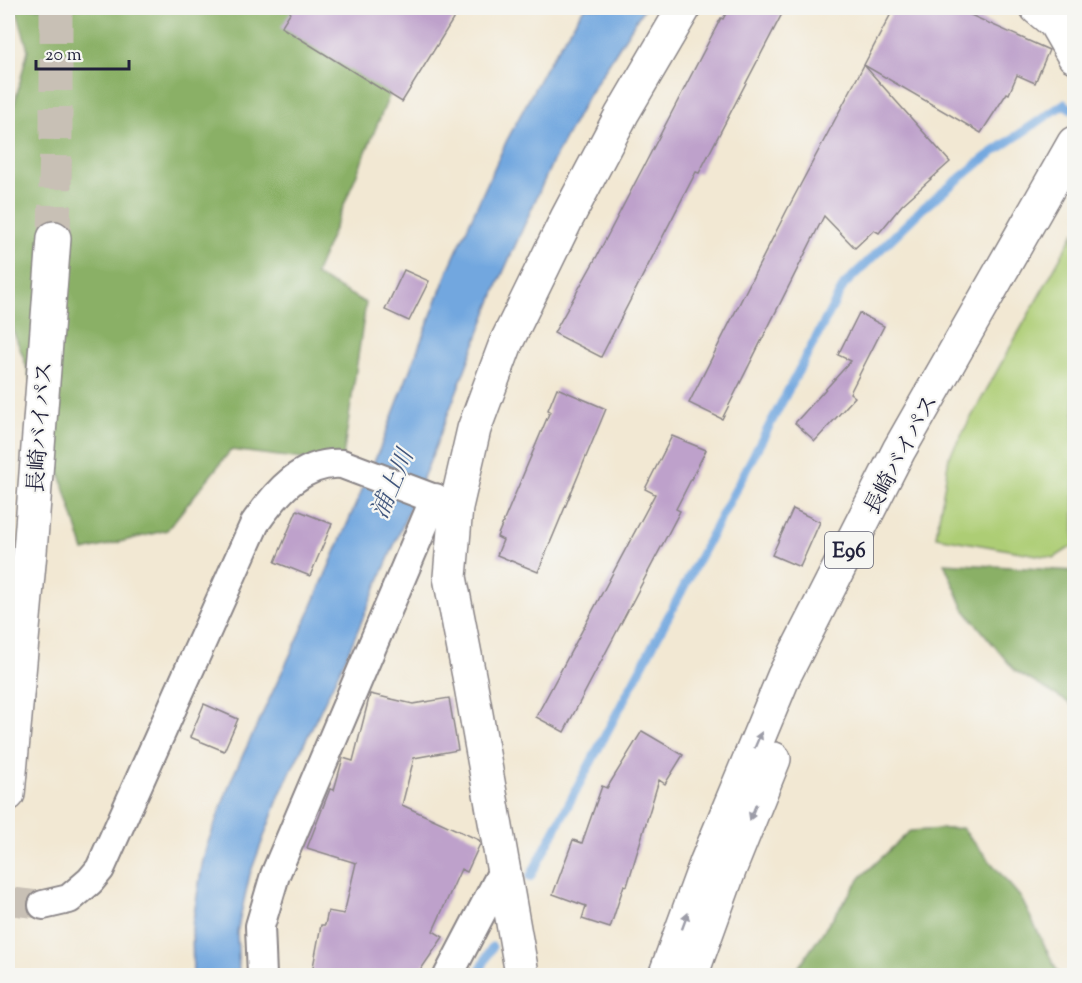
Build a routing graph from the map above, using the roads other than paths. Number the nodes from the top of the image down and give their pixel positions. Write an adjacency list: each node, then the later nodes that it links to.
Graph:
1 (684, 8): 7 (main road)
2 (1037, 8): 3 (main road)
3 (1074, 56)
4 (1074, 144): 14 (main road, 長崎バイパス / E96, one-way to 4)
5 (1074, 180): 15 (main road, 長崎バイパス / E96, one-way to 15)
6 (54, 238): 8 (main road, 長崎バイパス)
7 (445, 502): 9 (main road); 10 (street); 11 (street)
8 (8, 794)
9 (504, 868): 12 (street); 13 (main road)
10 (44, 905)
11 (262, 975)
12 (448, 975)
13 (519, 975)
14 (665, 975)
15 (691, 975)

